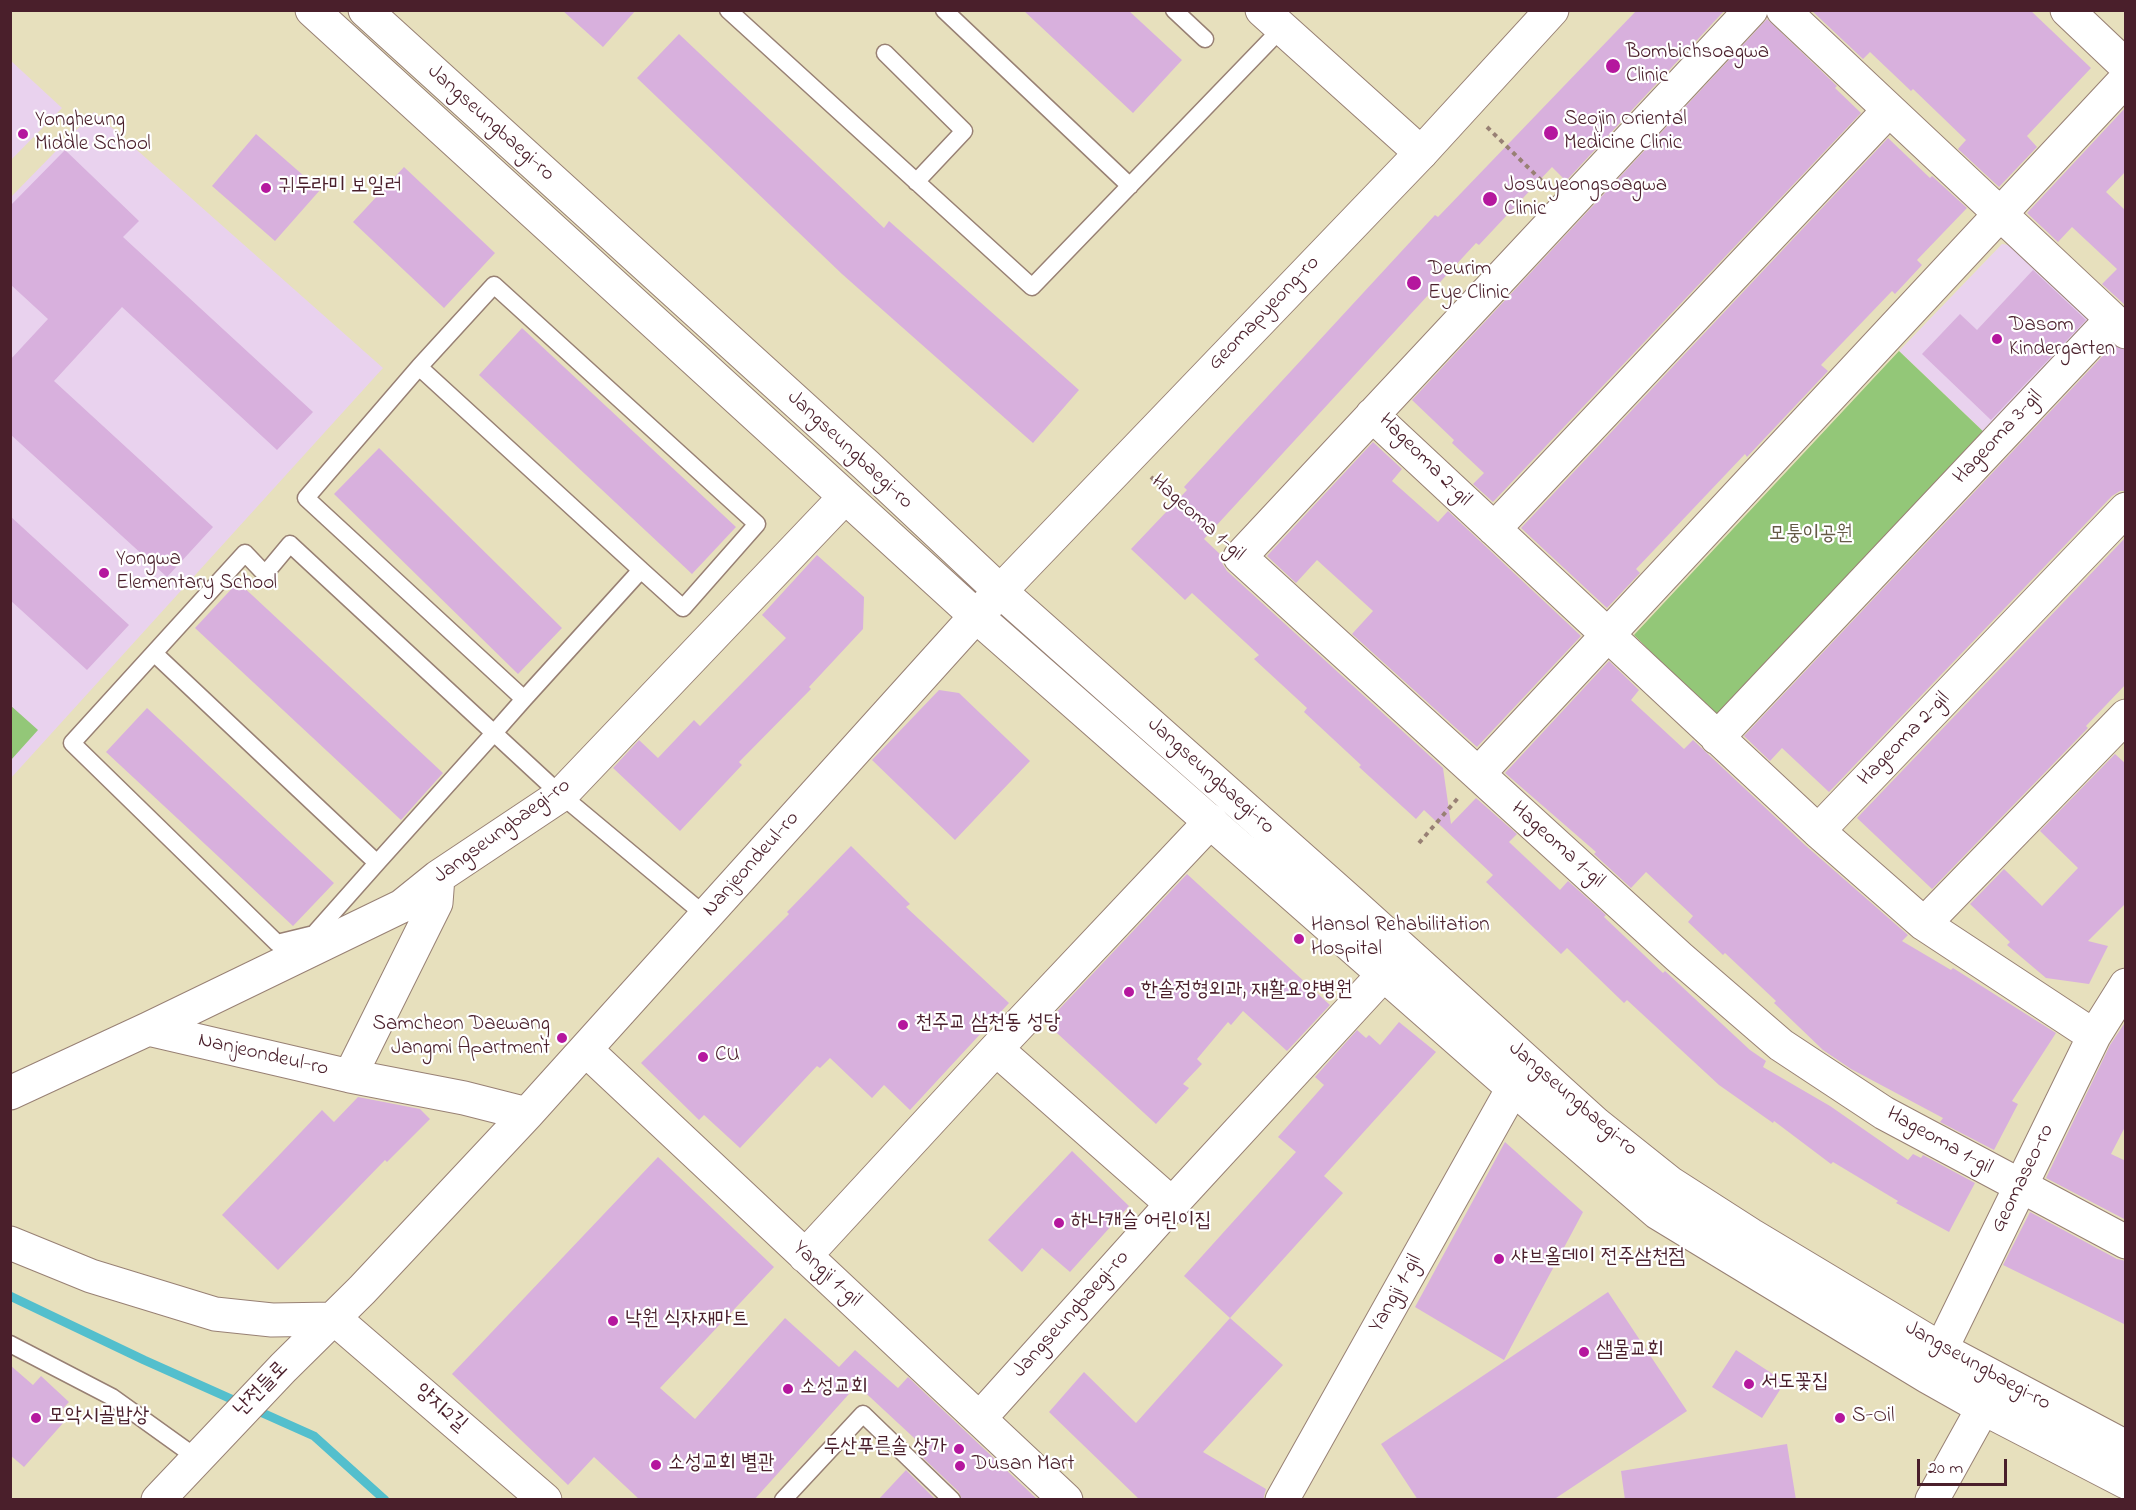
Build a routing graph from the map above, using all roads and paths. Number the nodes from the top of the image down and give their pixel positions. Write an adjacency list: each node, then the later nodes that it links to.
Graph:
1 (364, 10): 31 (street, Jangseungbaegi-ro)
2 (944, 10): 19 (lane)
3 (1174, 10): 11 (lane)
4 (1552, 10): 15 (street, Geomapyeong-ro)
5 (1751, 10): 20 (street)
6 (1783, 10): 16 (street, Hageoma 3-gil)
7 (2067, 10): 13 (street)
8 (736, 13): 18 (lane)
9 (327, 15): 26 (street, Jangseungbaegi-ro)
10 (1272, 20): 17 (street); 19 (lane)
11 (1205, 39)
12 (885, 53): 18 (lane)
13 (2126, 66)
14 (2126, 80): 21 (street)
15 (1465, 104): 17 (street, Geomapyeong-ro); 20 (path)
16 (1889, 110): 21 (street, Hageoma 3-gil); 28 (street)
17 (1421, 153): 25 (street, Geomapyeong-ro)
18 (916, 182): 19 (lane)
19 (1130, 186)
20 (1567, 207): 24 (street, Hageoma 2-gil)
21 (2000, 214): 22 (street, Hageoma 3-gil); 33 (street)
22 (2119, 326): 38 (street, Hageoma 3-gil)
23 (419, 367): 30 (lane); 30 (lane); 35 (lane)
24 (1372, 415): 28 (street, Hageoma 2-gil); 29 (street)
25 (1128, 457): 29 (path, Hageoma 1-gil); 31 (street, Geomapyeong-ro)
26 (845, 497): 32 (street, Jangseungbaegi-ro); 40 (street, Jangseungbaegi-ro)
27 (2126, 509): 42 (street, Hageoma 2-gil)
28 (1494, 529): 33 (street, Hageoma 2-gil)
29 (1240, 557): 39 (street, Hageoma 1-gil)
30 (640, 570): 35 (lane)
31 (1000, 591): 32 (street, Geomapyeong-ro); 65 (street, Jangseungbaegi-ro)
32 (976, 616): 41 (street, Jangseungbaegi-ro); 46 (street, Nanjeondeul-ro)
33 (1608, 636): 38 (street, Hageoma 2-gil); 39 (street)
34 (154, 653): 37 (lane); 44 (lane); 44 (lane)
35 (524, 699): 37 (lane)
36 (2126, 716): 47 (street)
37 (494, 733): 40 (lane); 44 (lane)
38 (1717, 738): 42 (street, Hageoma 2-gil)
39 (1478, 774): 43 (path); 58 (street, Hageoma 1-gil)
40 (561, 795): 45 (street, Jangseungbaegi-ro); 46 (lane)
41 (1211, 821): 48 (street, Jangseungbaegi-ro); 52 (street, Jangseungbaegi-ro)
42 (1818, 831): 47 (street, Hageoma 2-gil)
43 (1419, 843)
44 (377, 863)
45 (438, 877): 50 (street, Jangseungbaegi-ro); 54 (street)
46 (706, 916): 53 (street, Nanjeondeul-ro)
47 (1924, 924): 51 (street, Hageoma 2-gil)
48 (1383, 975): 55 (street, Jangseungbaegi-ro); 59 (street, Jangseungbaegi-ro)
49 (2126, 985): 51 (street, Geomaseo-ro)
50 (148, 1029): 54 (street, Nanjeondeul-ro); 56 (street)
51 (2094, 1036): 58 (street, Geomaseo-ro)
52 (996, 1049): 59 (street); 62 (street, Jangseungbaegi-ro)
53 (586, 1050): 57 (street, Nanjeondeul-ro); 62 (street, Yangji 1-gil)
54 (350, 1076): 57 (street, Nanjeondeul-ro)
55 (1513, 1088): 65 (street, Jangseungbaegi-ro); 76 (street, Yangji 1-gil)
56 (10, 1093)
57 (527, 1114): 63 (street, Nanjeondeul-ro)
58 (2021, 1186): 60 (street, Hageoma 1-gil); 65 (street, Geomaseo-ro)
59 (1172, 1204): 67 (street, Jangseungbaegi-ro)
60 (2126, 1242)
61 (10, 1243): 63 (street)
62 (806, 1256): 67 (street, Yangji 1-gil)
63 (324, 1329): 69 (street, 난전들로); 73 (street, 양지2길)
64 (10, 1344): 69 (lane)
65 (1935, 1363): 66 (street, Jangseungbaegi-ro); 68 (street, Jangseungbaegi-ro)
66 (1983, 1408): 70 (street, Jangseungbaegi-ro); 77 (street, Jangseungbaegi-ro)
67 (980, 1418): 71 (street, Yangji 1-gil)
68 (2126, 1447)
69 (205, 1450): 72 (street)
70 (2126, 1482)
71 (1056, 1496)
72 (158, 1500)
73 (544, 1500)
74 (783, 1500): 75 (lane)
75 (952, 1500)
76 (1282, 1500)
77 (1932, 1500)

